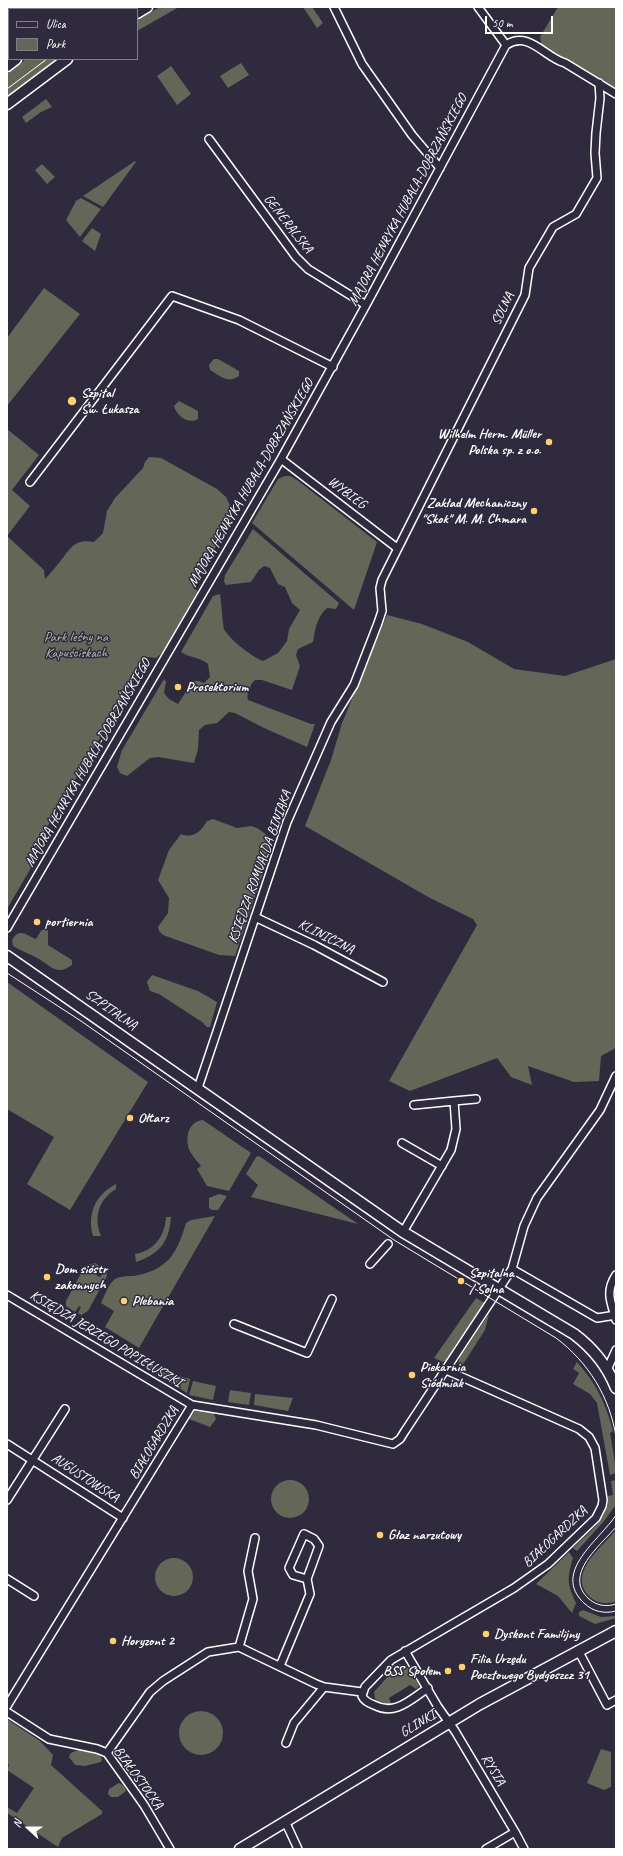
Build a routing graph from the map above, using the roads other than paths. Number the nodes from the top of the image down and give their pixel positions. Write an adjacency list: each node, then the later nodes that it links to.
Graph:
1 (147, 7): 4 (street)
2 (334, 7): 11 (street)
3 (478, 7): 5 (street)
4 (138, 12)
5 (506, 44): 7 (street); 11 (street, MAJORA HENRYKA HUBALA-DOBRZAŃSKIEGO)
6 (65, 60): 9 (street)
7 (599, 83): 8 (street); 16 (street, SOLNA)
8 (616, 94)
9 (7, 104)
10 (209, 139): 12 (street, GENERALSKA)
11 (440, 168): 12 (street, MAJORA HENRYKA HUBALA-DOBRZAŃSKIEGO)
12 (366, 305): 13 (street, MAJORA HENRYKA HUBALA-DOBRZAŃSKIEGO)
13 (332, 367): 14 (street, MAJORA HENRYKA HUBALA-DOBRZAŃSKIEGO); 15 (street)
14 (281, 459): 16 (street, WYBIEG); 18 (street, MAJORA HENRYKA HUBALA-DOBRZAŃSKIEGO)
15 (30, 482)
16 (397, 548): 17 (street, KSIĘDZA ROMUALDA BINIAKA)
17 (255, 917): 20 (street, KLINICZNA); 22 (street, KSIĘDZA ROMUALDA BINIAKA)
18 (7, 928)
19 (7, 956): 22 (street, SZPITALNA)
20 (384, 982)
21 (616, 1076): 31 (street, BIAŁOGARDZKA)
22 (198, 1088): 28 (street, SZPITALNA)
23 (476, 1099): 24 (street)
24 (454, 1101): 25 (street); 27 (street)
25 (414, 1105)
26 (402, 1143): 27 (street)
27 (442, 1166): 28 (street)
28 (403, 1232): 33 (street, SZPITALNA)
29 (388, 1244): 30 (street)
30 (370, 1264)
31 (512, 1269): 33 (street, BIAŁOGARDZKA); 36 (street)
32 (616, 1275): 36 (street)
33 (500, 1288): 39 (street, BIAŁOGARDZKA); 40 (street, SZPITALNA)
34 (7, 1295): 42 (street, KSIĘDZA JERZEGO POPIEŁUSZKI)
35 (332, 1299): 37 (street)
36 (616, 1317)
37 (234, 1324)
38 (616, 1350): 40 (street)
39 (446, 1370): 42 (street, BIAŁOGARDZKA); 55 (street, BIAŁOGARDZKA)
40 (607, 1370): 41 (street, SZPITALNA)
41 (616, 1388)
42 (192, 1405): 47 (street, BIAŁOGARDZKA)
43 (65, 1409): 45 (street, AUGUSTOWSKA)
44 (7, 1444): 45 (street, AUGUSTOWSKA)
45 (32, 1460): 46 (street); 47 (street, AUGUSTOWSKA)
46 (7, 1500)
47 (123, 1518): 61 (street, BIAŁOGARDZKA)
48 (255, 1538): 53 (street)
49 (7, 1579): 51 (street)
50 (307, 1579): 50 (street); 56 (street)
51 (34, 1596)
52 (616, 1631): 54 (street, GLINKI)
53 (239, 1647): 56 (street); 65 (street)
54 (578, 1650): 60 (street); 63 (street, GLINKI)
55 (405, 1651): 58 (street); 59 (street, BIAŁOGARDZKA)
56 (280, 1666): 57 (street)
57 (324, 1687): 59 (street); 64 (street)
58 (428, 1688): 59 (street); 63 (street)
59 (362, 1692)
60 (616, 1700)
61 (7, 1706)
62 (7, 1712): 65 (street, BIAŁOSTOCKA)
63 (448, 1722): 66 (street, GLINKI); 67 (street, RYSIA)
64 (286, 1743)
65 (107, 1753): 68 (street, BIAŁOSTOCKA)
66 (285, 1821): 69 (street, GLINKI); 70 (street)
67 (515, 1832): 71 (street); 72 (street, RYSIA)
68 (170, 1849)
69 (240, 1849)
70 (298, 1849)
71 (486, 1849)
72 (524, 1849)

